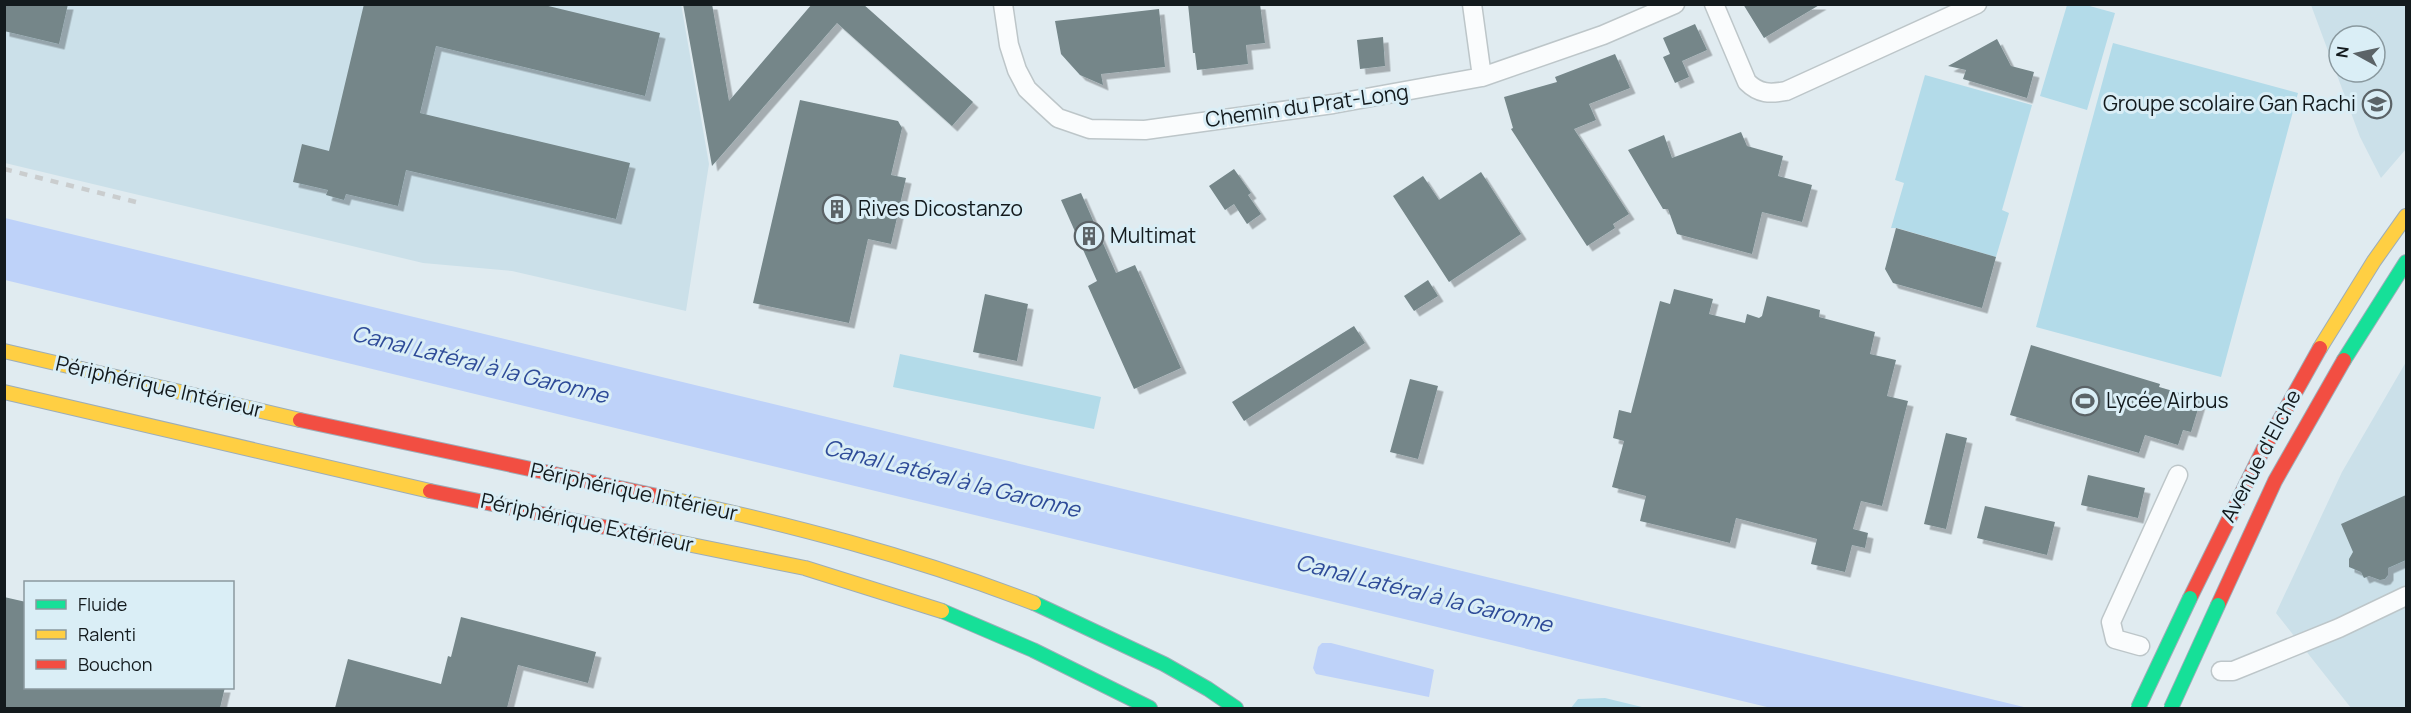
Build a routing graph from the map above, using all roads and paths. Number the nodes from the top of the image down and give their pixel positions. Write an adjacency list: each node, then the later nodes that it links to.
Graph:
1 (1003, 4): 6 (street, Chemin du Prat-Long)
2 (1472, 4): 6 (street)
3 (1676, 4): 6 (street, Chemin du Prat-Long)
4 (1714, 4): 5 (street)
5 (1977, 4)
6 (1482, 77)
7 (2406, 216): 19 (highway, Avenue d'Elche, bridge)
8 (2406, 262): 20 (highway, Avenue d'Elche, bridge)
9 (4, 351): 15 (highway, Périphérique Intérieur)
10 (4, 392): 16 (highway, Périphérique Extérieur)
11 (2178, 475): 13 (street)
12 (2406, 596): 14 (street)
13 (2140, 646)
14 (2221, 671)
15 (1219, 695): 17 (highway, Périphérique Intérieur); 18 (highway)
16 (1150, 708)
17 (1236, 708)
18 (1248, 708)
19 (2138, 708)
20 (2171, 708)

